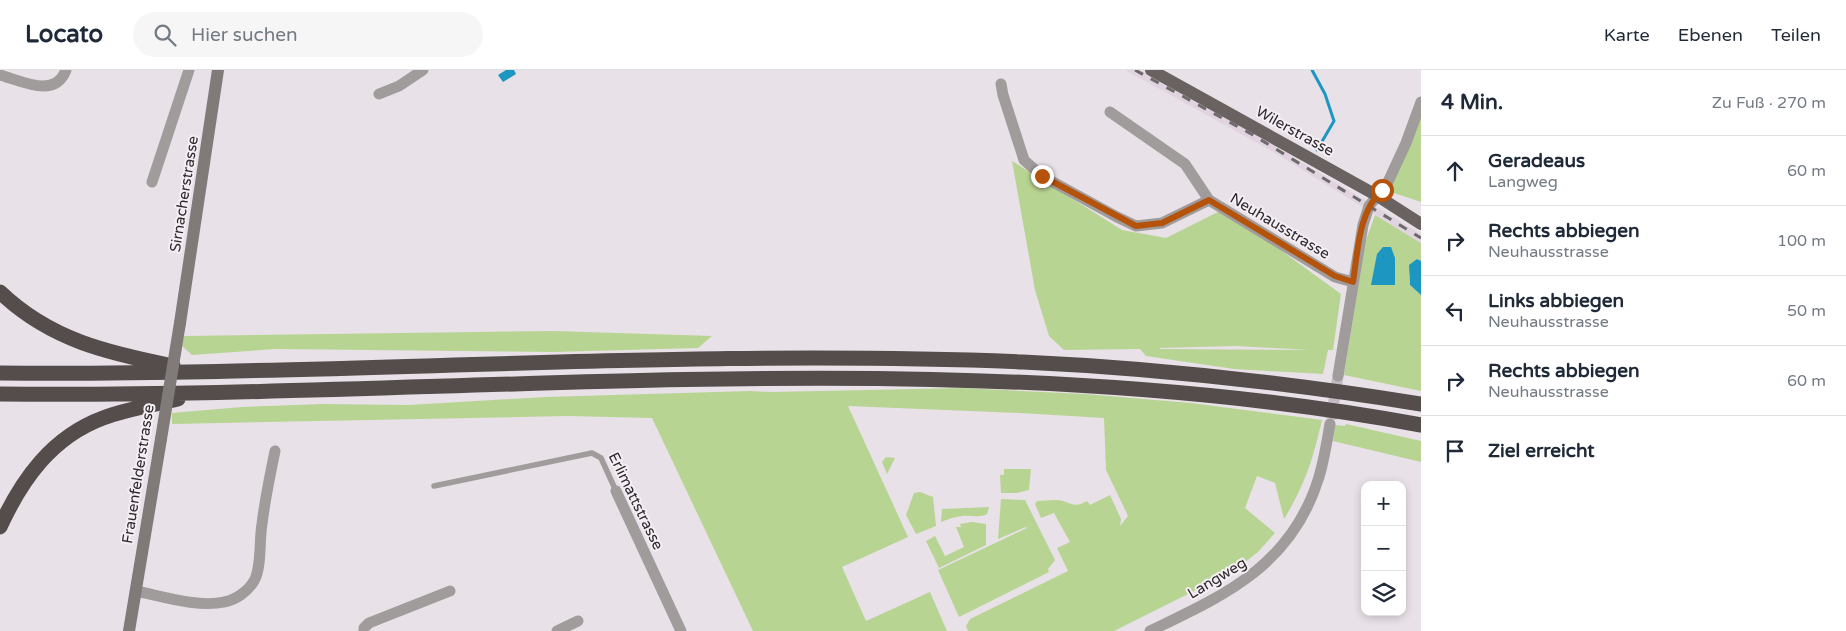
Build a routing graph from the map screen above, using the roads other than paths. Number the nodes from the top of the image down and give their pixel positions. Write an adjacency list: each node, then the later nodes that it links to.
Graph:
1 (66, 70): 6 (street)
2 (189, 70): 11 (street)
3 (218, 70): 17 (street, Sirnacherstrasse)
4 (423, 70): 8 (street)
5 (1152, 70): 12 (main road, Wilerstrasse)
6 (0, 75)
7 (1001, 84): 13 (street, Neuhausstrasse)
8 (379, 94)
9 (1421, 102): 12 (street)
10 (1110, 112): 13 (street)
11 (152, 182)
12 (1376, 195): 14 (main road, Wilerstrasse); 15 (street)
13 (1209, 200): 15 (street, Neuhausstrasse)
14 (1421, 224)
15 (1353, 282): 20 (street)
16 (0, 292): 18 (highway)
17 (180, 323): 30 (street, Frauenfelderstrasse, bridge)
18 (202, 372): 19 (highway); 23 (highway)
19 (0, 373)
20 (1338, 376)
21 (206, 393): 22 (highway); 25 (highway); 29 (highway)
22 (0, 394)
23 (1421, 404)
24 (1330, 424): 37 (street, Langweg)
25 (1421, 425)
26 (275, 452): 30 (street)
27 (434, 486): 28 (lane, Erlimattstrasse)
28 (616, 491): 36 (street, Erlimattstrasse)
29 (0, 527)
30 (136, 591): 33 (street, Frauenfelderstrasse)
31 (450, 591): 34 (street)
32 (578, 621): 35 (street)
33 (129, 631)
34 (364, 631)
35 (557, 631)
36 (681, 631)
37 (1150, 631)

